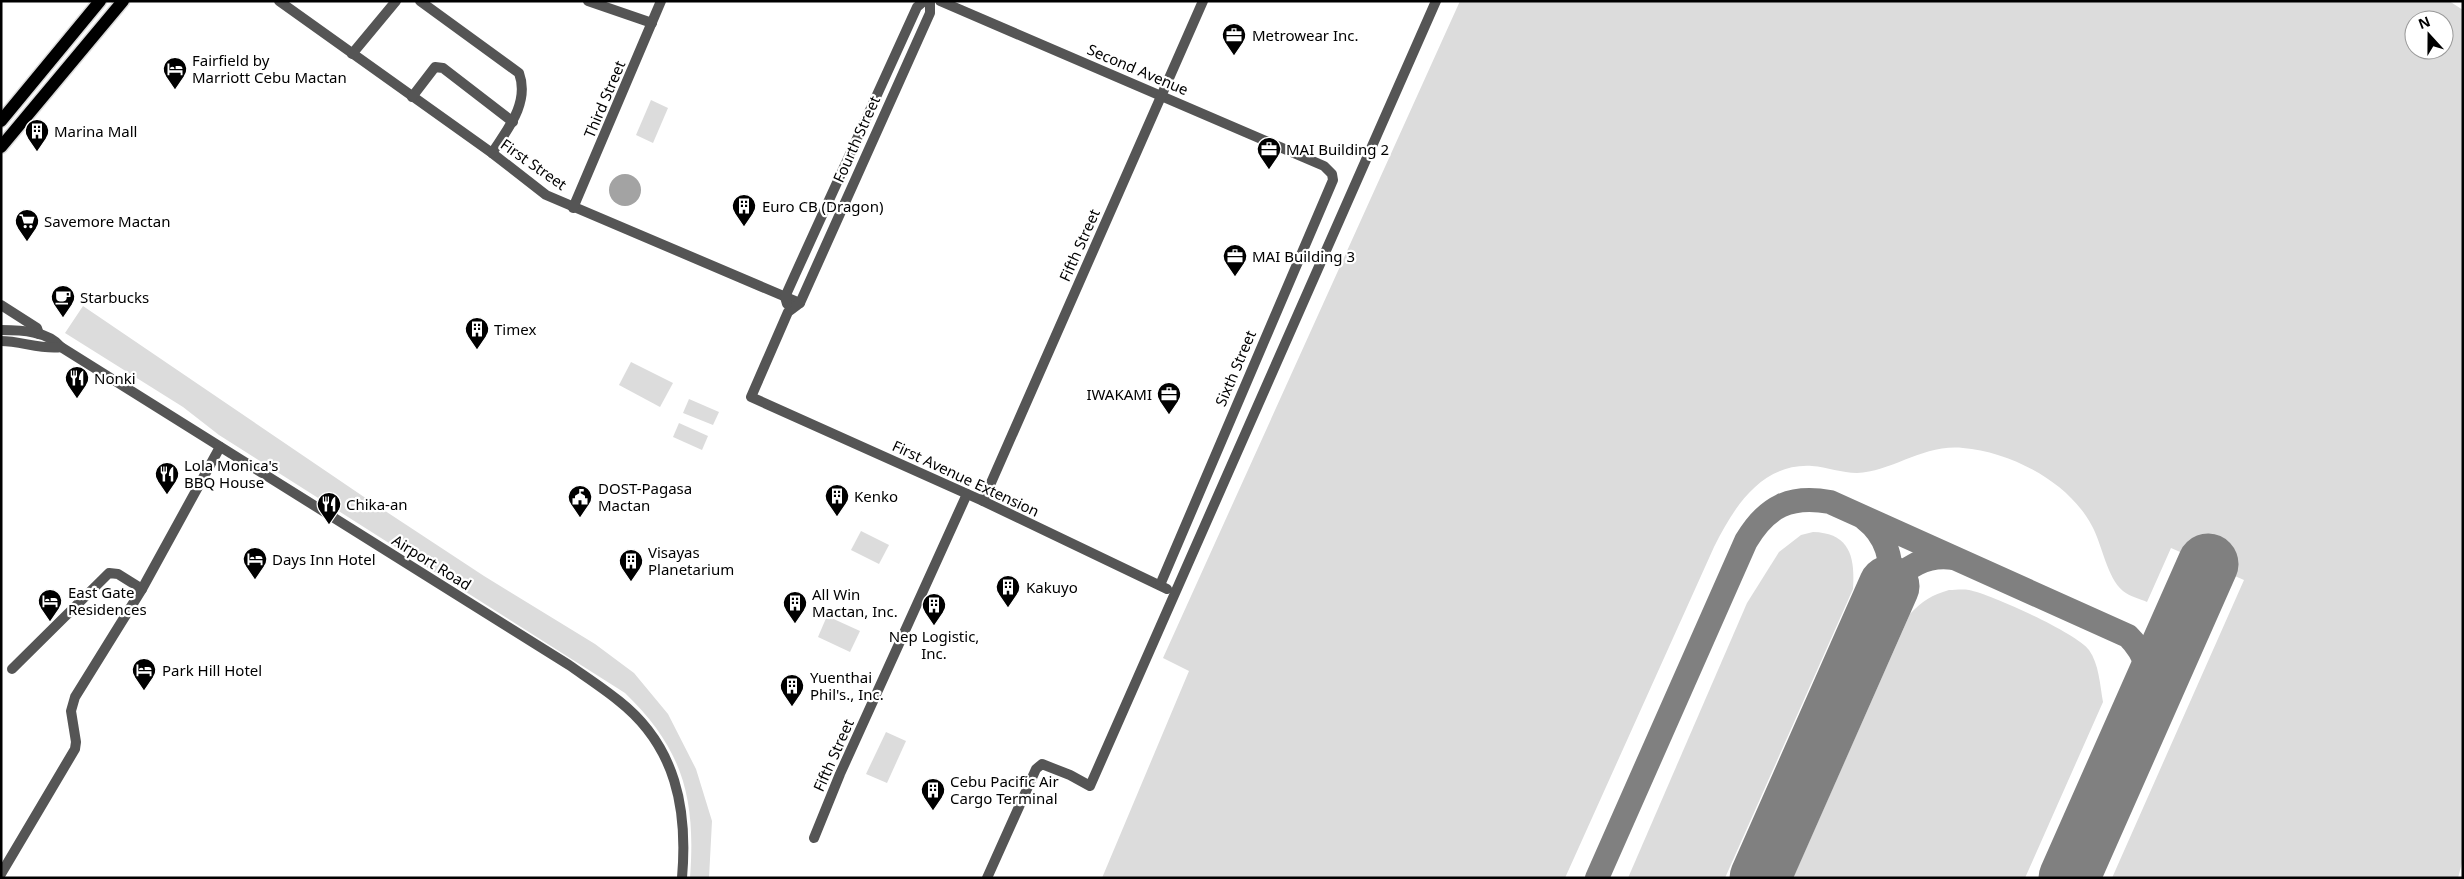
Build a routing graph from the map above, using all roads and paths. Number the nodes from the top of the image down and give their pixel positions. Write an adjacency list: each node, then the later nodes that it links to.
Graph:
1 (100, 1): 19 (main road)
2 (122, 1): 21 (main road)
3 (279, 1): 14 (street, First Street)
4 (396, 1): 14 (street)
5 (420, 1): 20 (street)
6 (588, 1): 13 (street)
7 (662, 1): 13 (street, Third Street)
8 (924, 1): 17 (street, Fourth Street)
9 (930, 1): 18 (street, Fourth Street)
10 (940, 1): 16 (street, Second Avenue)
11 (1203, 1): 16 (street, Fifth Street)
12 (1436, 1): 48 (street)
13 (652, 23): 26 (street, Third Street)
14 (352, 54): 15 (street, First Street)
15 (412, 96): 20 (street); 22 (street, First Street)
16 (1161, 96): 25 (street, Second Avenue); 41 (street, Fifth Street)
17 (871, 107): 18 (street); 23 (street, Fourth Street)
18 (885, 112): 24 (street, Fourth Street)
19 (1, 121)
20 (513, 122): 22 (street)
21 (1, 147)
22 (492, 153): 26 (street, First Street)
23 (848, 157): 24 (street); 27 (street, Fourth Street)
24 (862, 163): 28 (street, Fourth Street)
25 (1324, 166): 42 (street, Sixth Street)
26 (573, 208): 31 (street, First Street)
27 (823, 214): 28 (street); 29 (street, Fourth Street)
28 (836, 220): 30 (street, Fourth Street)
29 (794, 277): 30 (street); 31 (street, Fourth Street)
30 (807, 284): 32 (street, Fourth Street)
31 (785, 297): 32 (street, First Street); 34 (street)
32 (800, 303): 34 (street)
33 (1, 305): 36 (street)
34 (788, 312): 40 (street, First Avenue Extension)
35 (1, 330): 36 (street, Airport Road)
36 (39, 334): 38 (street, Airport Road)
37 (1, 341): 38 (street, Airport Road)
38 (62, 347): 39 (street, Airport Road)
39 (220, 446): 43 (street); 47 (street, Airport Road)
40 (967, 494): 41 (street, First Avenue Extension); 45 (street, Fifth Street)
41 (984, 501): 42 (street, First Avenue Extension)
42 (1164, 587)
43 (142, 589): 44 (street); 46 (street)
44 (12, 669)
45 (814, 838)
46 (1, 874)
47 (682, 878)
48 (986, 878)

